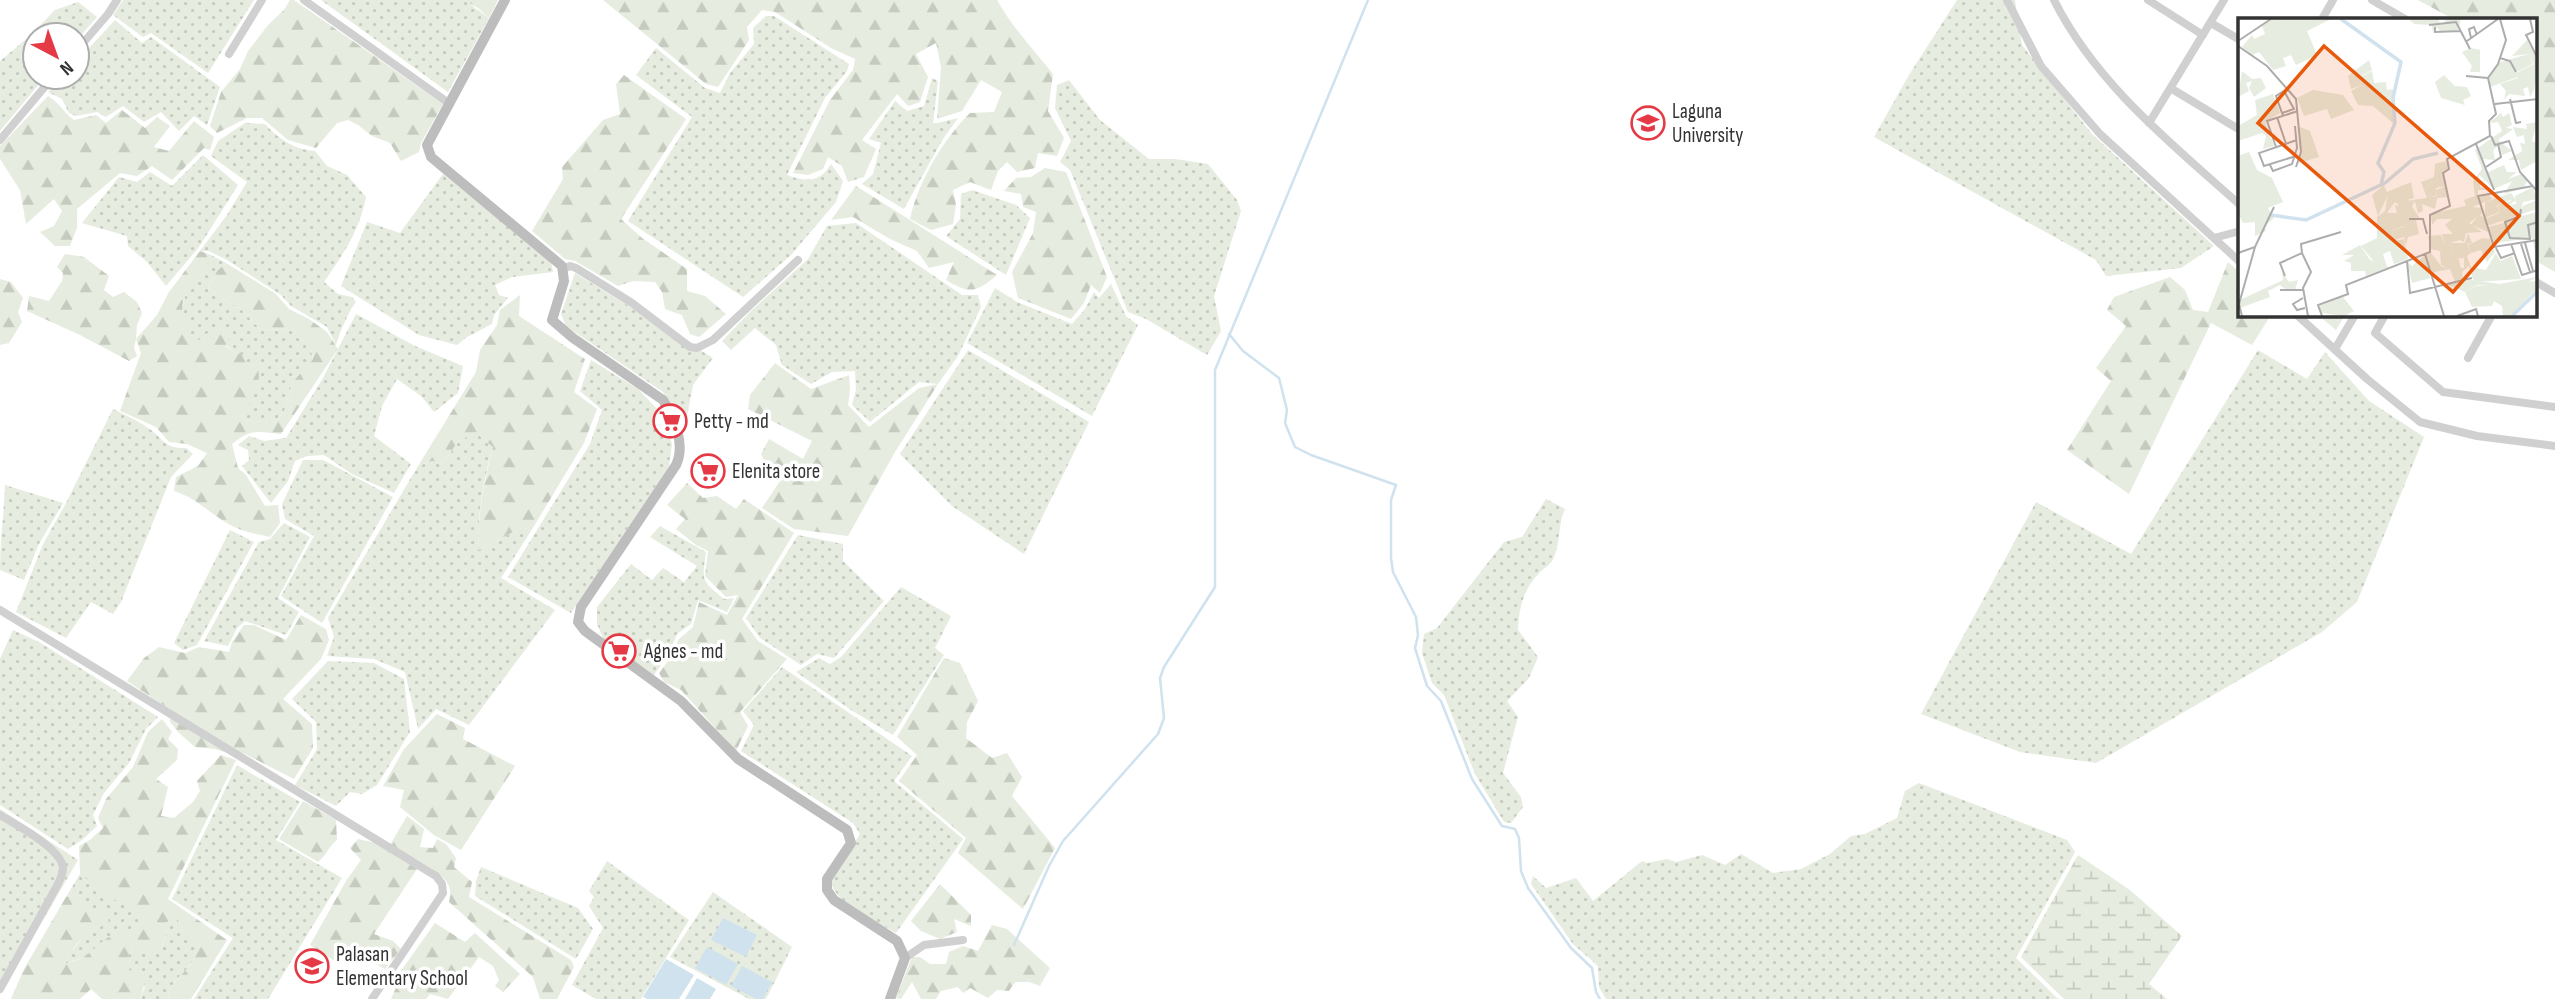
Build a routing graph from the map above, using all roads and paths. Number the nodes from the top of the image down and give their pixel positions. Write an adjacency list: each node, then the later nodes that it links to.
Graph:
1 (117, 0): 14 (street)
2 (262, 0): 17 (street)
3 (304, 0): 20 (street)
4 (505, 0): 20 (street)
5 (2007, 0): 26 (street)
6 (2148, 0): 15 (street)
7 (2224, 0): 13 (street)
8 (2333, 0): 11 (street)
9 (2372, 0): 12 (street)
10 (2055, 1): 21 (street)
11 (2323, 18)
12 (2403, 18)
13 (2211, 23): 15 (street); 16 (street)
14 (91, 34)
15 (2203, 35): 18 (street)
16 (2238, 39)
17 (229, 54)
18 (2172, 89): 21 (street); 22 (street)
19 (41, 91): 23 (street)
20 (450, 104): 29 (street)
21 (2149, 124): 24 (street)
22 (2238, 129)
23 (0, 140)
24 (2238, 203)
25 (2238, 232): 26 (street)
26 (2214, 238): 28 (street)
27 (798, 260): 29 (street)
28 (2238, 260)
29 (563, 269): 43 (street)
30 (2538, 283): 31 (street)
31 (2555, 293)
32 (2300, 317): 36 (street)
33 (2354, 317): 36 (street)
34 (2384, 317): 38 (street)
35 (2491, 317): 37 (street)
36 (2334, 349): 39 (street)
37 (2468, 358)
38 (2555, 407)
39 (2555, 446)
40 (0, 610): 45 (street)
41 (0, 815): 44 (street)
42 (963, 940): 43 (street)
43 (905, 958): 46 (street)
44 (0, 989)
45 (372, 999)
46 (890, 999)

